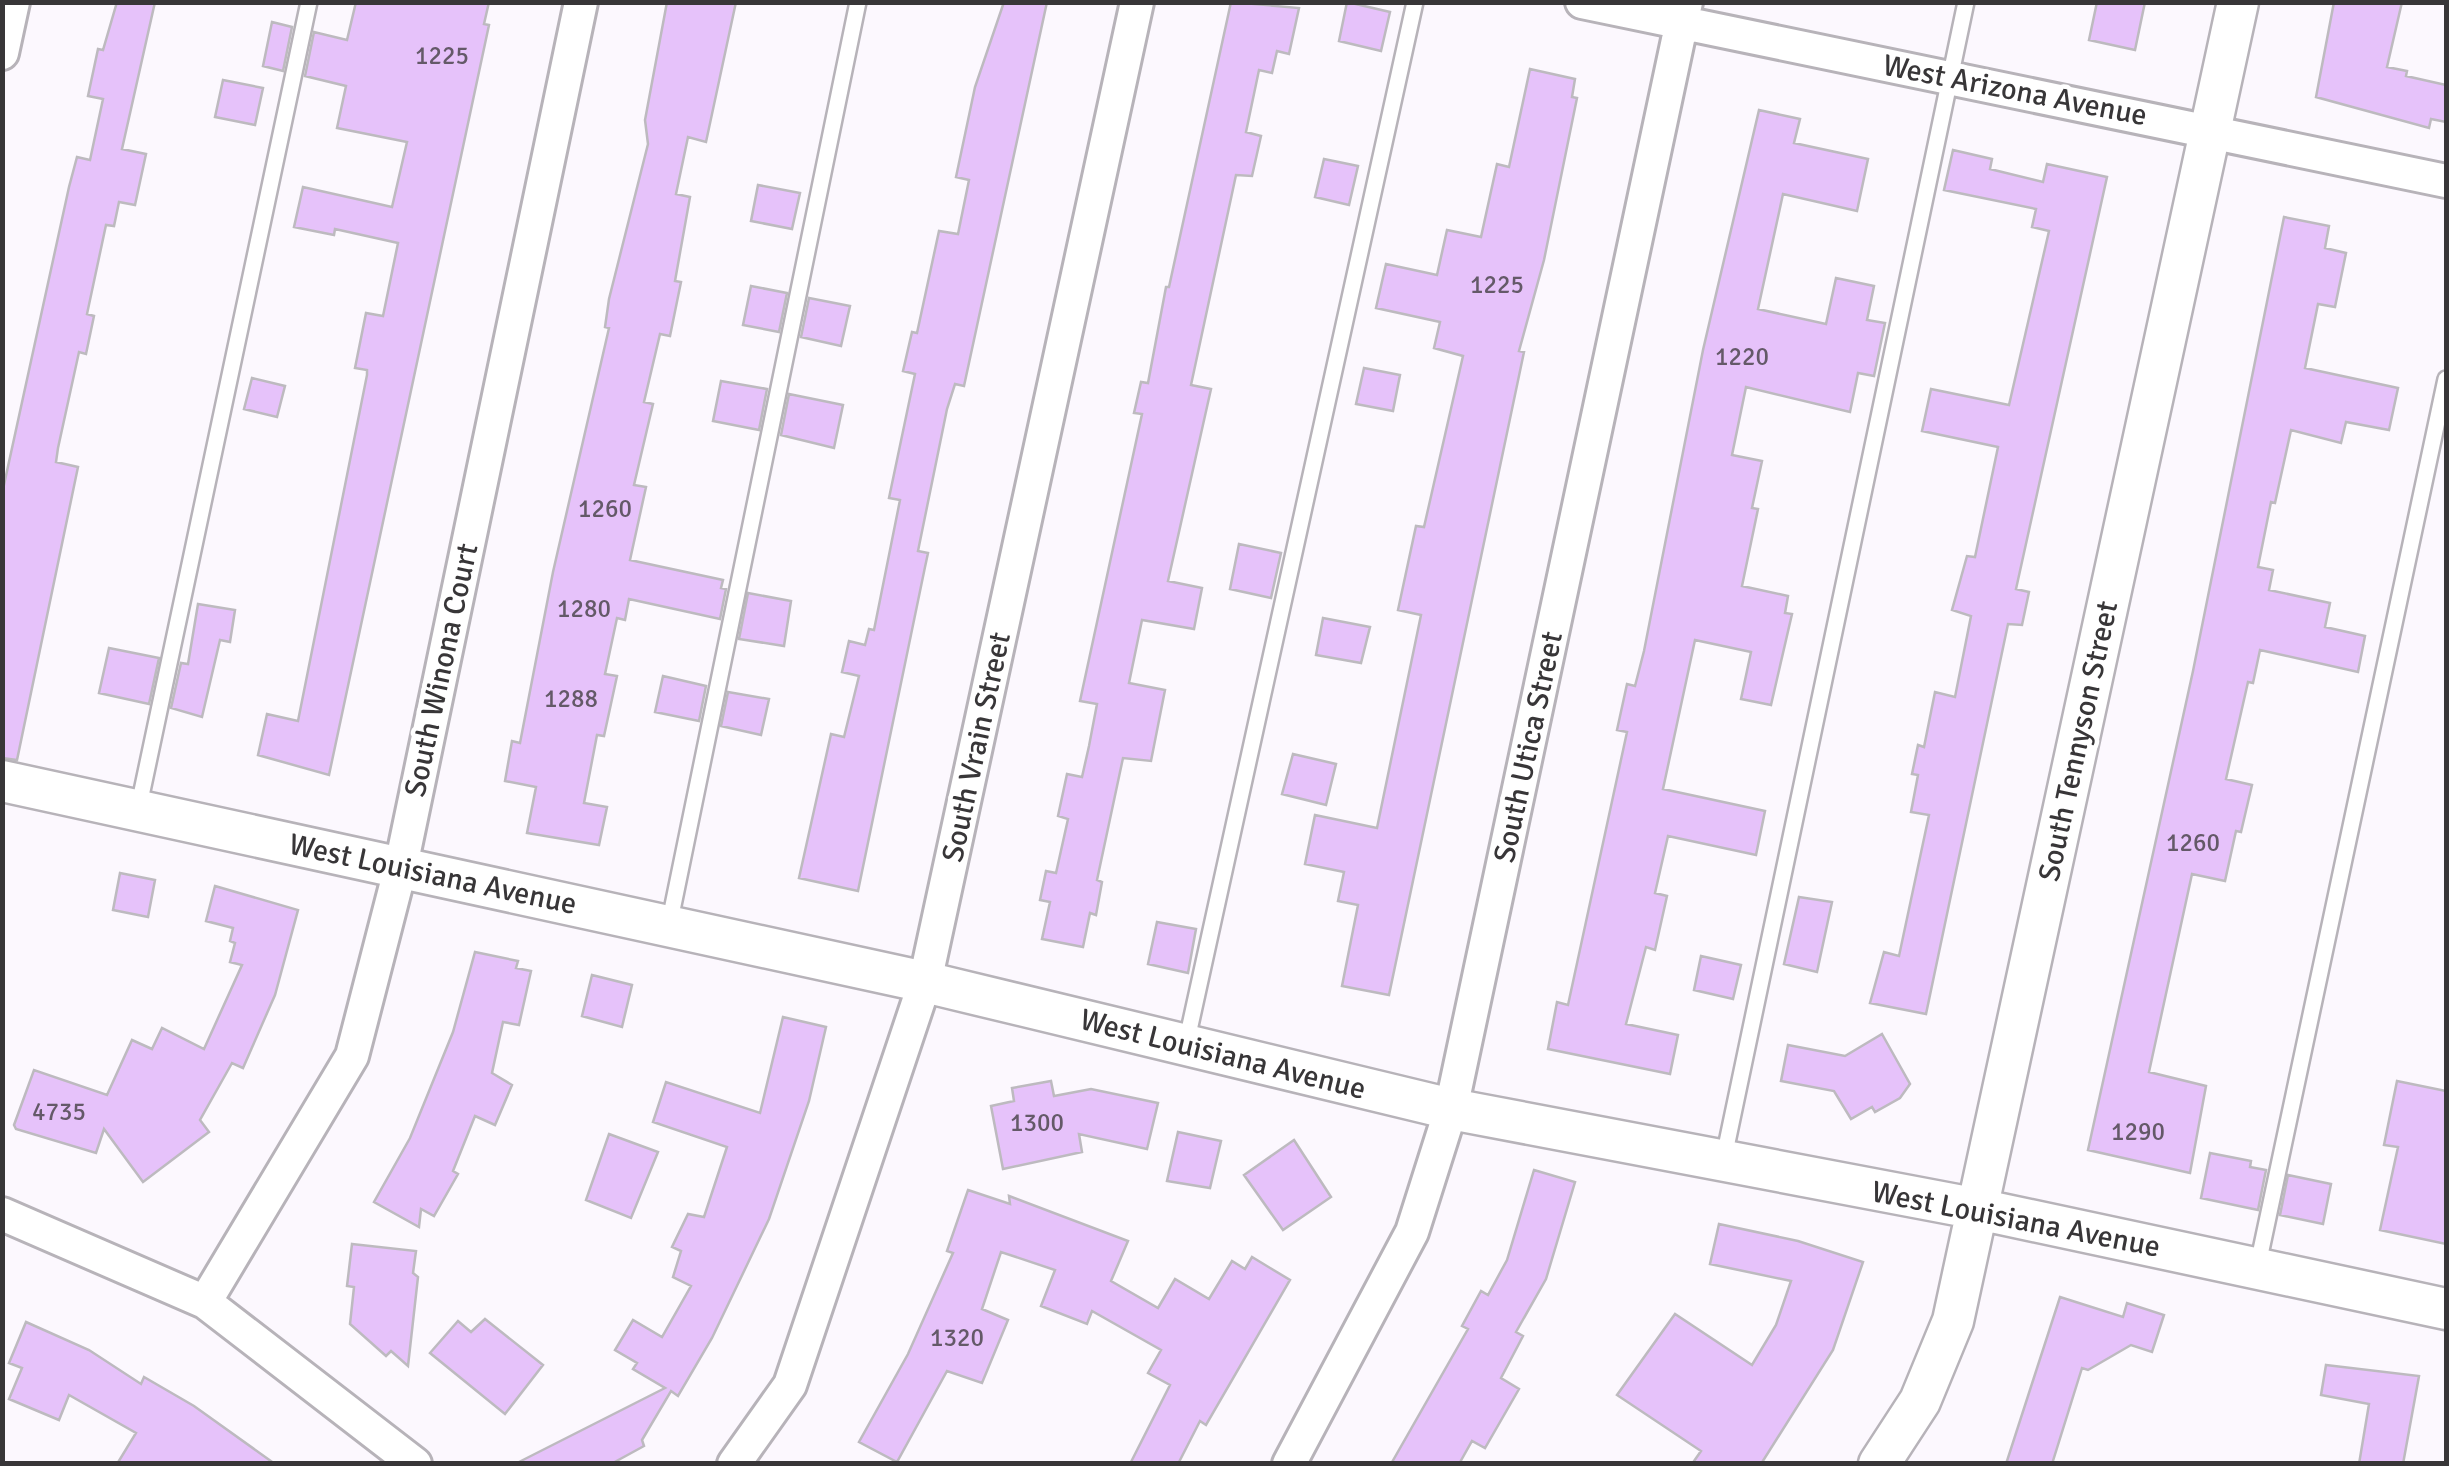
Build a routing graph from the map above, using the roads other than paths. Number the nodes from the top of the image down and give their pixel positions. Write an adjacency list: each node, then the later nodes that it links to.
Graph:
1 (14, 2): 11 (street)
2 (309, 2): 17 (lane)
3 (581, 2): 18 (street, South Winona Court)
4 (858, 2): 19 (lane)
5 (1137, 2): 20 (street, South Vrain Street)
6 (1415, 2): 21 (lane)
7 (1582, 2): 10 (street, West Arizona Avenue)
8 (1966, 2): 12 (lane)
9 (2238, 2): 13 (street, South Tennyson Street)
10 (1684, 13): 12 (street, West Arizona Avenue); 22 (street, South Utica Street)
11 (2, 53)
12 (1950, 77): 13 (street, West Arizona Avenue); 23 (lane)
13 (2208, 128): 14 (street, West Arizona Avenue); 24 (street, South Tennyson Street)
14 (2446, 180)
15 (2446, 378): 26 (lane)
16 (2, 781): 17 (street, West Louisiana Avenue)
17 (138, 810): 18 (street, West Louisiana Avenue)
18 (400, 866): 19 (street, West Louisiana Avenue); 27 (street, South Winona Court)
19 (668, 925): 20 (street, West Louisiana Avenue)
20 (925, 982): 21 (street, West Louisiana Avenue); 30 (street, South Vrain Street)
21 (1186, 1045): 22 (street, West Louisiana Avenue)
22 (1451, 1110): 23 (street, West Louisiana Avenue); 31 (street, South Utica Street)
23 (1723, 1161): 24 (street, West Louisiana Avenue)
24 (1978, 1209): 26 (street, West Louisiana Avenue); 32 (street, South Tennyson Street)
25 (2, 1214): 27 (street)
26 (2257, 1268): 28 (street, West Louisiana Avenue)
27 (205, 1302): 29 (street)
28 (2446, 1309)
29 (415, 1464)
30 (734, 1464)
31 (1289, 1464)
32 (1878, 1464)

